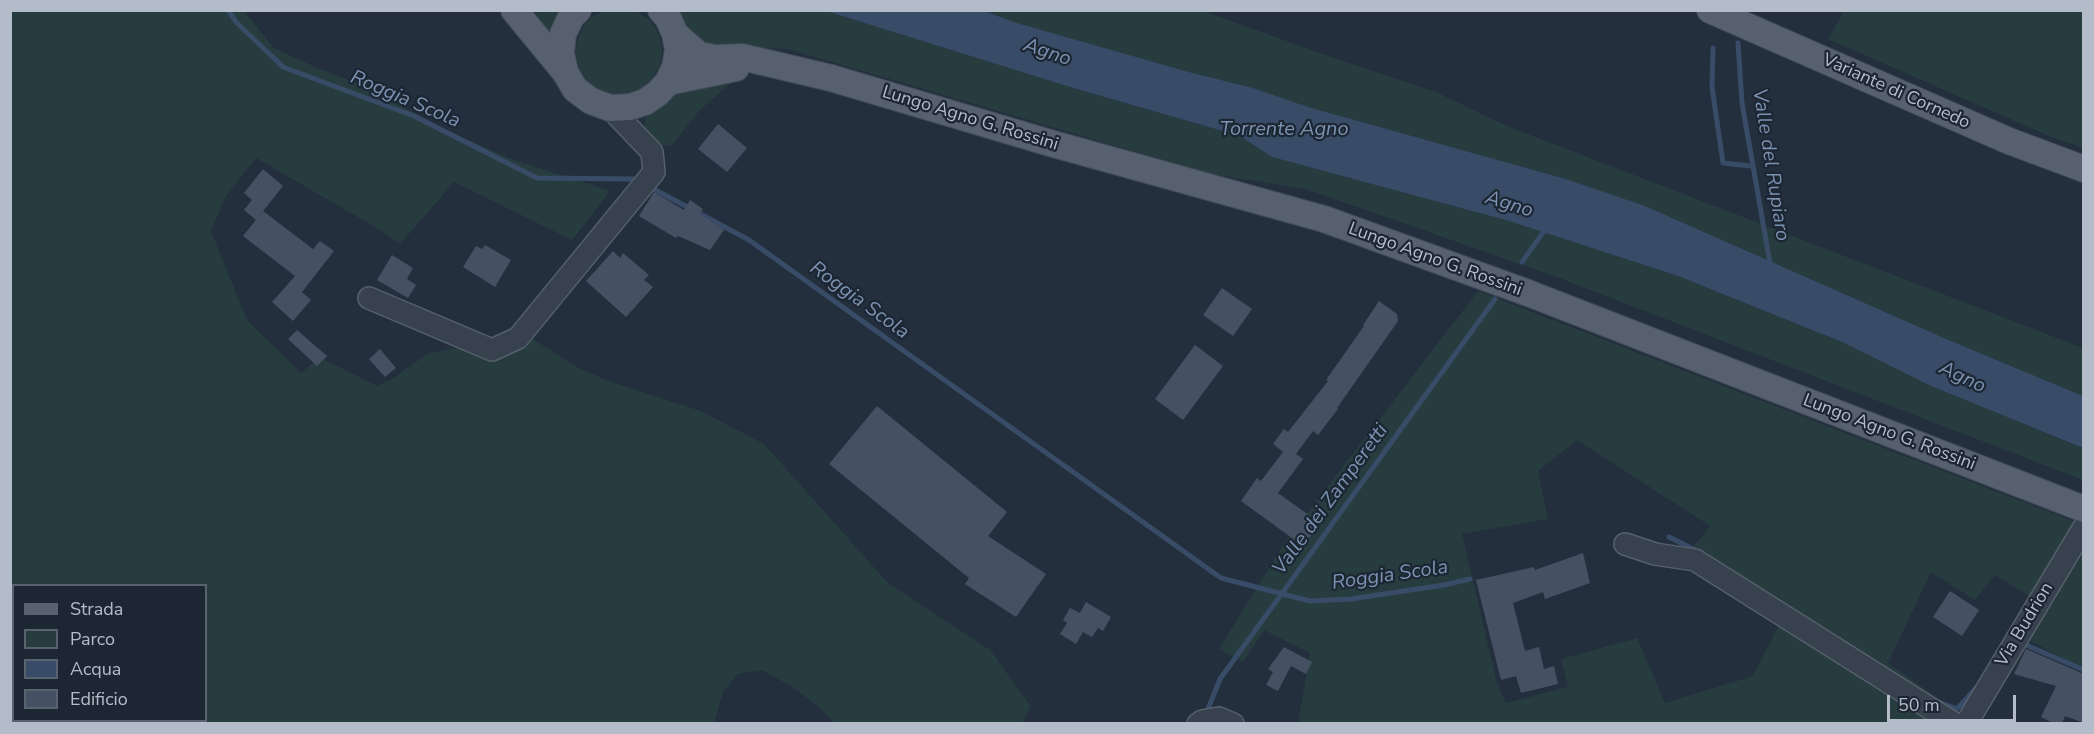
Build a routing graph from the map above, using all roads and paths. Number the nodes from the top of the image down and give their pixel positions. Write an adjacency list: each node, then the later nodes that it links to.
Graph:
1 (514, 10): 6 (main road)
2 (578, 10): 6 (main road)
3 (1724, 17): 11 (main road, Variante di Cornedo)
4 (669, 18): 5 (main road, Lungo Agno G. Rossini); 7 (main road, Lungo Agno G. Rossini)
5 (769, 64): 7 (main road, Lungo Agno G. Rossini); 13 (main road, Lungo Agno G. Rossini)
6 (565, 72): 9 (main road)
7 (668, 82): 8 (main road, Lungo Agno G. Rossini)
8 (645, 102): 9 (main road, Lungo Agno G. Rossini); 10 (street)
9 (610, 108): 10 (street)
10 (640, 138): 12 (street)
11 (2084, 170)
12 (369, 298)
13 (2084, 509)
14 (2084, 527): 19 (street, Via Budrion)
15 (1625, 544): 18 (street)
16 (1198, 723): 17 (street)
17 (1233, 723)
18 (1955, 723)
19 (1966, 723)

